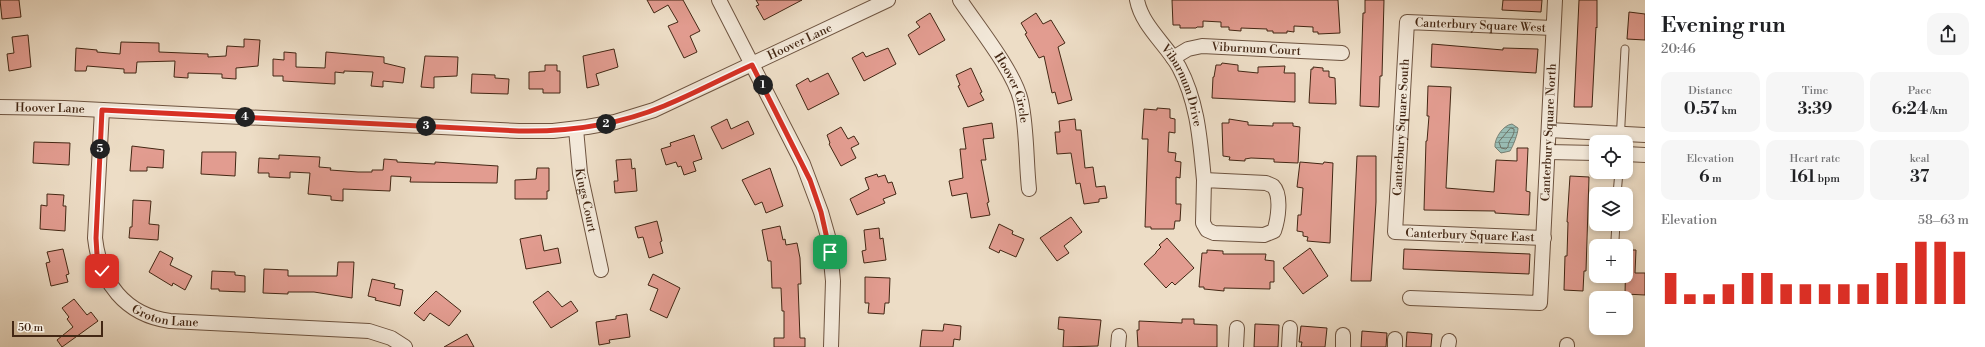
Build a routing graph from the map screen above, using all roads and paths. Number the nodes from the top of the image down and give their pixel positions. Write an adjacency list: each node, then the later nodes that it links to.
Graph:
1 (719, 0): 11 (street)
2 (888, 0): 11 (street, Hoover Lane)
3 (960, 0): 25 (street, Hoover Circle)
4 (1136, 0): 10 (street, Viburnum Drive)
5 (1555, 0): 7 (street, Canterbury Square North)
6 (1407, 22): 7 (street, Canterbury Square West); 26 (street, Canterbury Square South)
7 (1554, 28): 15 (street, Canterbury Square North)
8 (1625, 49): 17 (lane)
9 (1342, 53): 10 (street, Viburnum Court)
10 (1173, 58): 24 (street, Viburnum Drive)
11 (752, 65): 14 (street, Hoover Lane); 33 (street)
12 (0, 107): 13 (street, Hoover Lane)
13 (102, 110): 14 (street, Hoover Lane); 32 (street, Groton Lane)
14 (576, 129): 28 (street, Kings Court)
15 (1548, 130): 16 (street); 20 (street, Canterbury Square North)
16 (1594, 135)
17 (1621, 135)
18 (1645, 135): 19 (street)
19 (1633, 136)
20 (1548, 152): 21 (street); 27 (street, Canterbury Square North)
21 (1589, 153)
22 (1633, 154): 23 (street)
23 (1645, 155)
24 (1204, 180): 24 (street, Viburnum Drive)
25 (1029, 189)
26 (1395, 232): 27 (street, Canterbury Square East)
27 (1544, 238): 29 (street, Canterbury Square North)
28 (601, 270)
29 (1410, 298)
30 (1237, 328): 34 (street)
31 (1290, 328): 35 (street)
32 (405, 347)
33 (831, 347)
34 (1236, 347)
35 (1289, 347)

